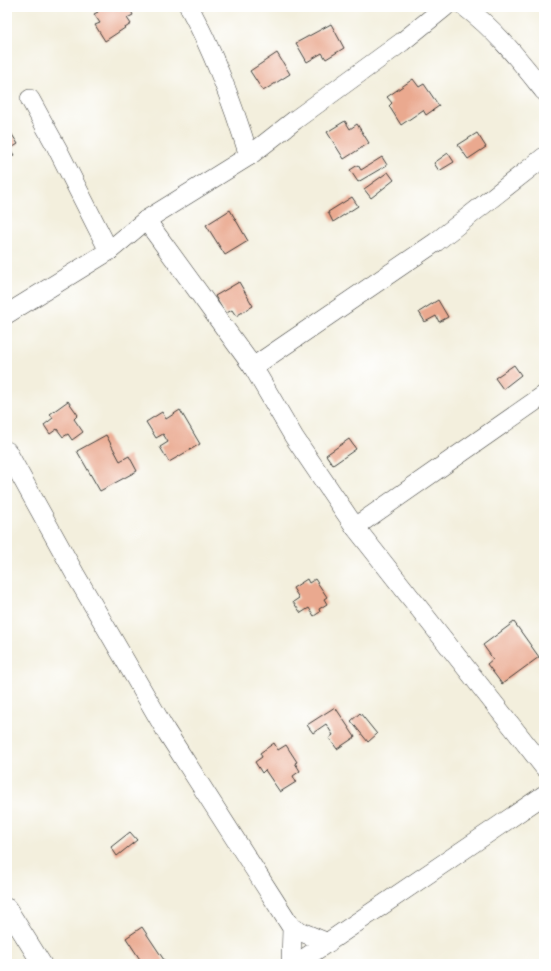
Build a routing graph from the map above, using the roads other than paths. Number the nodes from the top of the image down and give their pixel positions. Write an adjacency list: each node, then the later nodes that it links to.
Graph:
1 (189, 7): 6 (street)
2 (445, 7): 6 (street)
3 (465, 7): 4 (street)
4 (544, 90)
5 (30, 100): 9 (street)
6 (249, 156): 8 (street)
7 (544, 157): 11 (street)
8 (146, 220): 9 (street); 11 (street)
9 (109, 250): 10 (street)
10 (7, 314)
11 (253, 367): 14 (street)
12 (544, 395): 14 (street)
13 (7, 451): 18 (street)
14 (355, 527): 15 (street)
15 (544, 767)
16 (544, 795): 19 (street)
17 (7, 908): 20 (street)
18 (292, 928): 19 (street); 21 (street)
19 (328, 943): 22 (street)
20 (42, 964)
21 (291, 964)
22 (296, 964)

